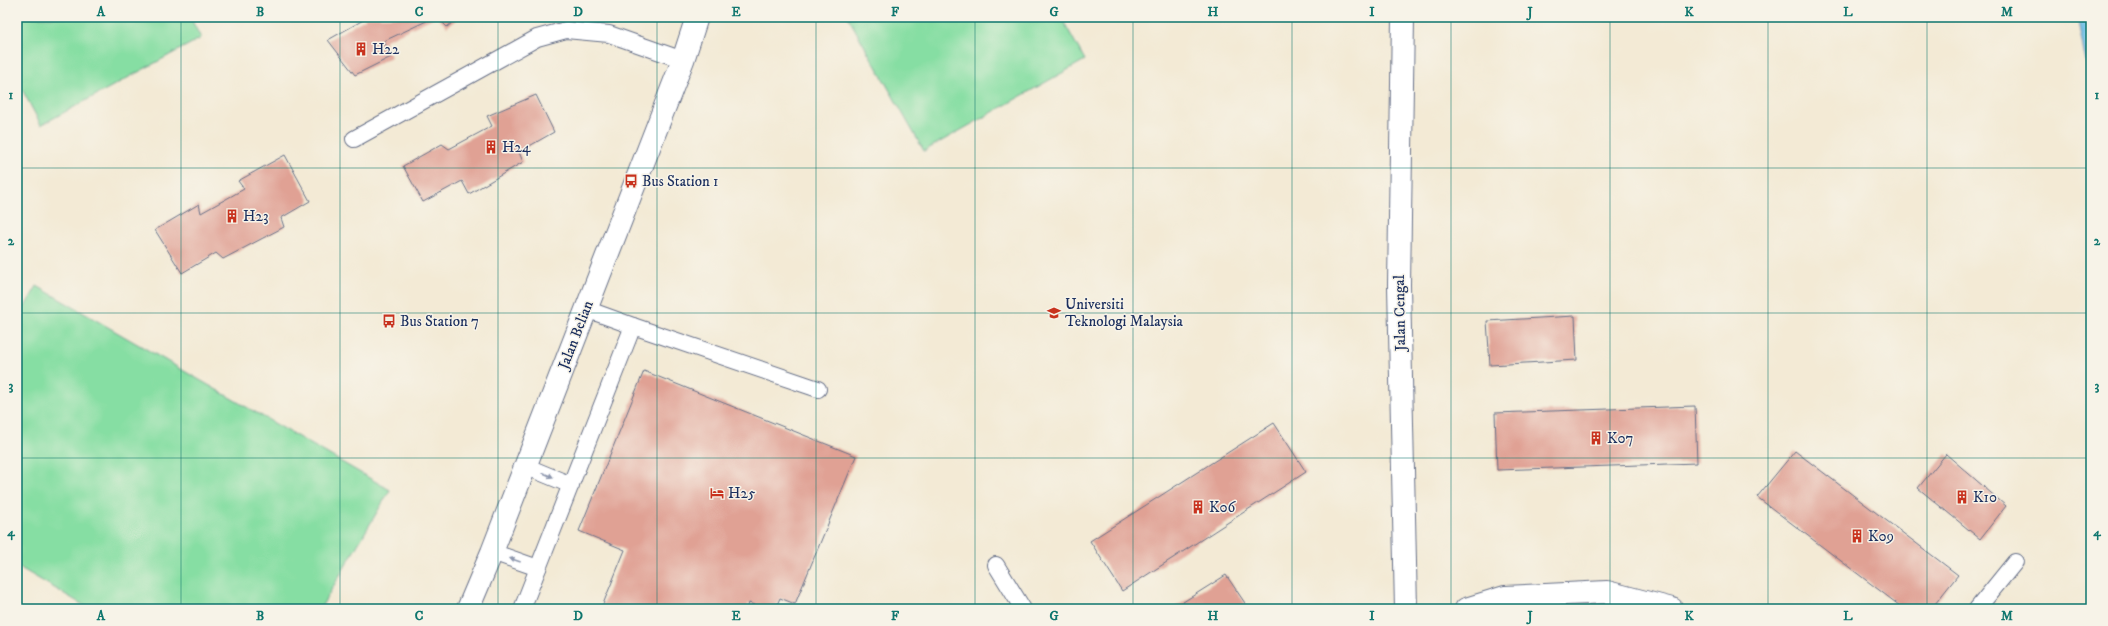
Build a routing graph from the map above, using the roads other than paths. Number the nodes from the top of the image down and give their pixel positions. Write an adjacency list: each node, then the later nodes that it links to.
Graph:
1 (697, 17): 3 (street, Jalan Belian)
2 (1403, 17): 17 (street, Jalan Cengal)
3 (683, 60): 4 (lane); 5 (street, Jalan Belian)
4 (354, 138)
5 (586, 309): 6 (lane); 8 (street, Jalan Belian)
6 (633, 326): 7 (lane); 9 (lane)
7 (818, 389)
8 (525, 466): 9 (lane, one-way to 9); 10 (street, Jalan Belian)
9 (571, 485): 13 (lane)
10 (492, 552): 13 (lane, one-way to 10); 14 (street, Jalan Belian)
11 (2015, 562): 20 (lane)
12 (996, 565): 16 (lane)
13 (538, 568): 15 (lane)
14 (468, 609)
15 (522, 609)
16 (1023, 609)
17 (1406, 609)
18 (1466, 609): 19 (street)
19 (1672, 609)
20 (1977, 609)

